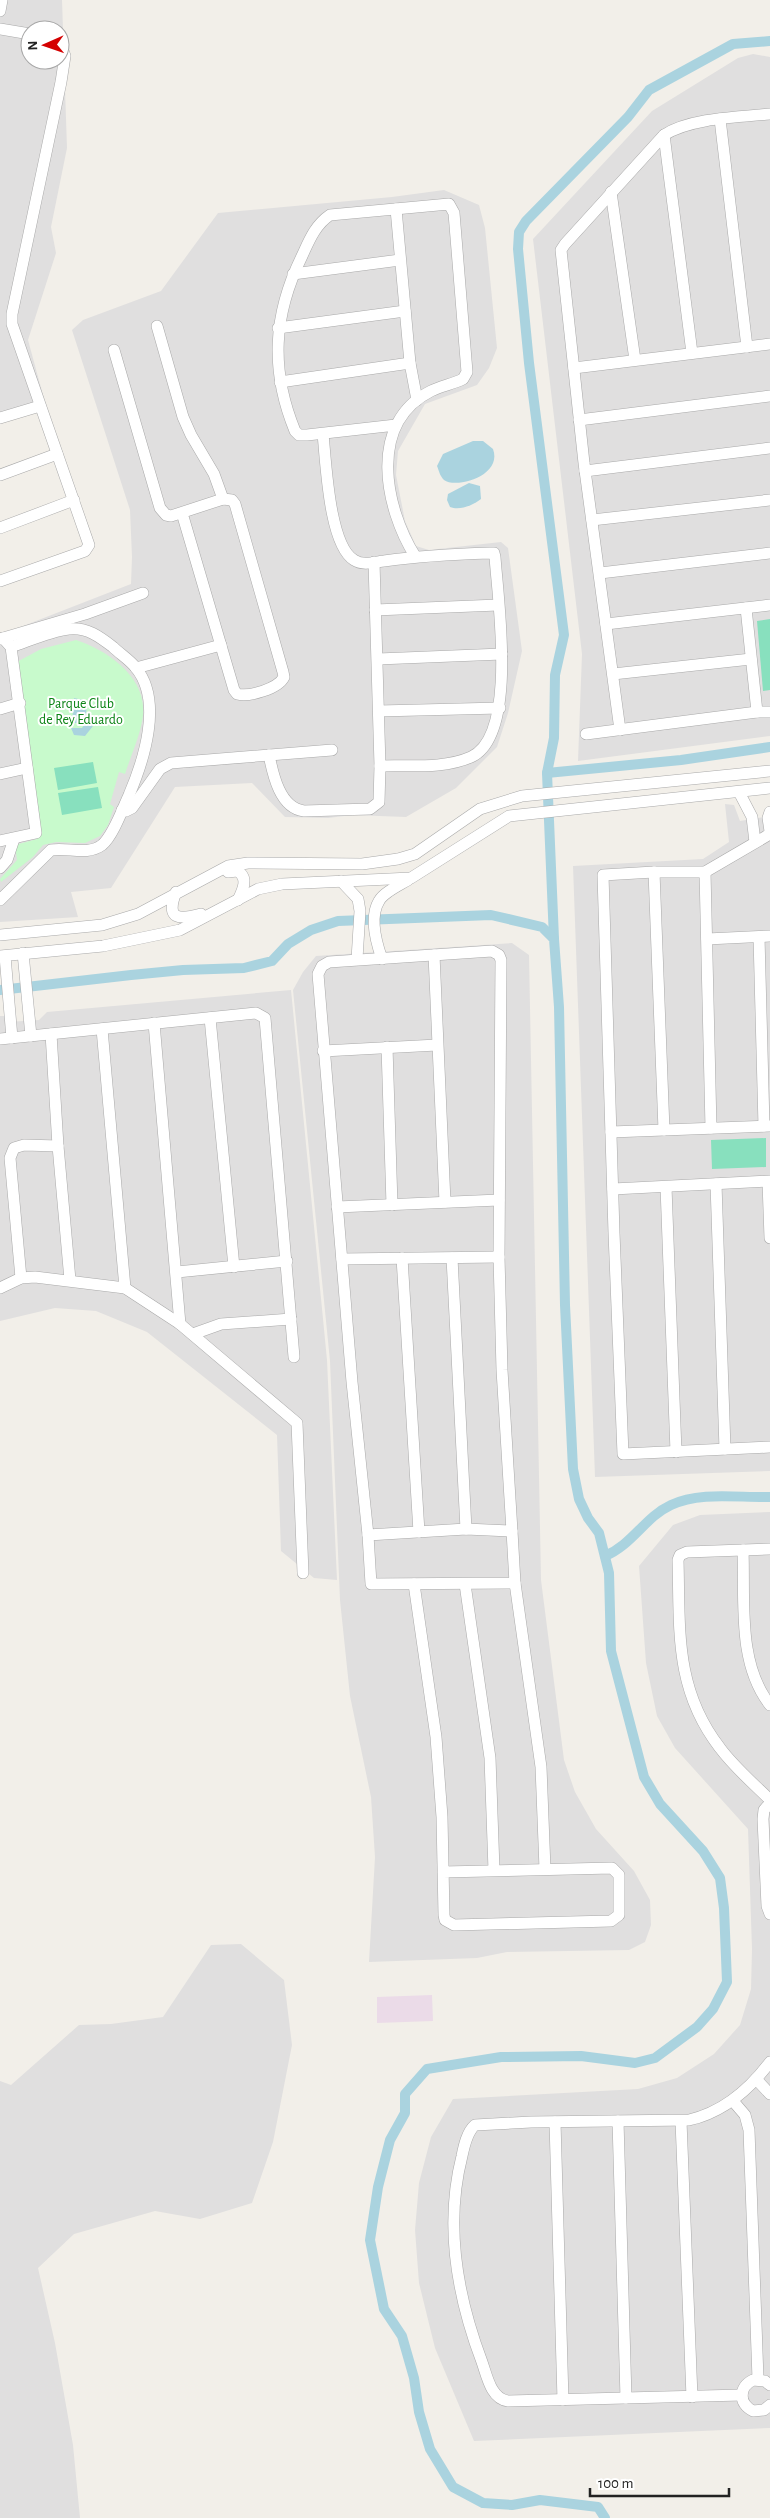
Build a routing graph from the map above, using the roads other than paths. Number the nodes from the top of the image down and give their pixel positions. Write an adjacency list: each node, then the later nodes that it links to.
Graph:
1 (2, 0): 2 (street)
2 (0, 11)
3 (0, 29): 4 (street)
4 (20, 32)
5 (63, 70): 26 (street)
6 (770, 114): 7 (street)
7 (720, 119): 8 (street); 17 (street)
8 (664, 135): 9 (street); 19 (street)
9 (611, 192): 20 (street); 22 (street)
10 (396, 209): 11 (street); 12 (street); 25 (street)
11 (400, 260): 12 (street); 13 (street)
12 (293, 274): 15 (street)
13 (404, 311): 15 (street); 21 (street)
14 (157, 326): 35 (street)
15 (278, 328): 23 (street)
16 (770, 344): 17 (street)
17 (747, 346): 19 (street)
18 (114, 350): 38 (street)
19 (692, 353): 20 (street)
20 (635, 360): 22 (street)
21 (410, 363): 23 (street); 25 (street)
22 (574, 368): 28 (street)
23 (280, 382): 30 (street)
24 (770, 396): 28 (street)
25 (417, 400): 29 (street)
26 (40, 406): 27 (street); 32 (street)
27 (0, 418)
28 (579, 420): 33 (street)
29 (396, 425): 30 (street); 42 (street)
30 (323, 434): 43 (street)
31 (770, 448): 33 (street)
32 (58, 454): 34 (street); 36 (street)
33 (585, 471): 39 (street)
34 (0, 475)
35 (223, 499): 38 (street); 53 (street)
36 (74, 500): 40 (street); 45 (street)
37 (770, 500): 39 (street)
38 (182, 513): 53 (street)
39 (592, 520): 44 (street)
40 (0, 528)
41 (770, 552): 44 (street)
42 (415, 556): 43 (street); 47 (street)
43 (374, 562): 50 (street)
44 (600, 573): 51 (street)
45 (0, 581)
46 (143, 593): 52 (street)
47 (498, 605): 50 (street); 54 (street)
48 (770, 605): 49 (street)
49 (746, 608): 51 (street); 56 (street)
50 (375, 610): 55 (street)
51 (606, 624): 58 (street)
52 (5, 641): 57 (street); 59 (street)
53 (221, 645): 57 (street)
54 (502, 654): 55 (street); 60 (street)
55 (378, 659): 62 (street)
56 (751, 659): 58 (street); 63 (street)
57 (136, 668): 75 (street)
58 (613, 674): 65 (street)
59 (20, 703): 61 (street); 70 (street)
60 (500, 708): 62 (street); 69 (street)
61 (0, 709)
62 (379, 712): 69 (street)
63 (757, 712): 64 (street); 65 (street)
64 (770, 712)
65 (620, 730): 66 (street)
66 (586, 734)
67 (332, 750): 68 (street)
68 (269, 755): 69 (street); 75 (street)
69 (380, 766)
70 (27, 768): 72 (street); 78 (street)
71 (770, 770): 85 (street)
72 (0, 774)
73 (770, 788): 74 (street)
74 (739, 792): 80 (street); 84 (street)
75 (122, 810): 88 (street)
76 (770, 812): 77 (street)
77 (770, 833): 80 (street)
78 (14, 839): 79 (street); 81 (street)
79 (0, 841)
80 (755, 842): 83 (street)
81 (0, 868)
82 (654, 872): 83 (street); 113 (street); 114 (street)
83 (705, 872): 93 (street)
84 (411, 878): 86 (street); 98 (street)
85 (200, 879): 87 (street); 89 (street)
86 (341, 882): 89 (street); 97 (street)
87 (176, 892): 90 (street); 91 (street)
88 (2, 894)
89 (238, 900): 90 (street)
90 (223, 908): 94 (street)
91 (0, 935)
92 (764, 937): 93 (street); 111 (street)
93 (707, 939): 112 (street)
94 (22, 953): 96 (street); 99 (street)
95 (434, 955): 98 (street); 108 (street); 120 (street)
96 (3, 956): 100 (street)
97 (356, 959): 98 (street); 110 (street)
98 (382, 959)
99 (27, 1006): 100 (street); 105 (street)
100 (11, 1007): 106 (street)
101 (210, 1018): 102 (street); 129 (street); 130 (street)
102 (154, 1023): 103 (street); 131 (street)
103 (102, 1029): 104 (street); 135 (street)
104 (51, 1034): 105 (street); 115 (street)
105 (31, 1036): 106 (street)
106 (12, 1038): 107 (street)
107 (0, 1039)
108 (437, 1045): 109 (street); 121 (street)
109 (387, 1048): 110 (street); 122 (street)
110 (323, 1051): 123 (street)
111 (767, 1126): 112 (street)
112 (711, 1128): 113 (street)
113 (664, 1130): 114 (street)
114 (611, 1132): 119 (street)
115 (58, 1146): 132 (street); 133 (street)
116 (769, 1181): 117 (street); 124 (street)
117 (716, 1184): 118 (street); 141 (street)
118 (666, 1187): 119 (street); 142 (street)
119 (613, 1189): 142 (street)
120 (499, 1200): 121 (street); 125 (street)
121 (445, 1202): 122 (street)
122 (392, 1205): 123 (street)
123 (337, 1207): 128 (street)
124 (770, 1238)
125 (499, 1257): 127 (street); 144 (street)
126 (402, 1258): 127 (street); 128 (street); 145 (street)
127 (452, 1258): 143 (street)
128 (342, 1259): 146 (street)
129 (287, 1261): 130 (street); 136 (street)
130 (234, 1267): 131 (street)
131 (177, 1272): 137 (street)
132 (21, 1278): 133 (street); 134 (street)
133 (70, 1280): 135 (street)
134 (0, 1288)
135 (125, 1288): 137 (street)
136 (291, 1319): 138 (street); 139 (street)
137 (180, 1324): 138 (street)
138 (193, 1334): 149 (street)
139 (294, 1357)
140 (770, 1447): 141 (street)
141 (725, 1450): 142 (street)
142 (676, 1452)
143 (466, 1529): 144 (street); 145 (street)
144 (512, 1531): 150 (street)
145 (419, 1532): 146 (street)
146 (368, 1535): 151 (street)
147 (770, 1549): 148 (street)
148 (743, 1550): 153 (street); 154 (street)
149 (303, 1573)
150 (515, 1583): 152 (street); 155 (street)
151 (414, 1584): 152 (street); 157 (street)
152 (465, 1584): 156 (street)
153 (770, 1705)
154 (770, 1801): 158 (street)
155 (545, 1869): 156 (street); 157 (street)
156 (494, 1870): 157 (street)
157 (443, 1872)
158 (770, 1914)
159 (770, 2062): 160 (street)
160 (756, 2079): 161 (street); 162 (street)
161 (770, 2094)
162 (734, 2101): 163 (street); 166 (street)
163 (681, 2121): 165 (street); 169 (street)
164 (555, 2122): 165 (street); 171 (street); 171 (street)
165 (618, 2122): 170 (street)
166 (758, 2379): 167 (street); 168 (street)
167 (770, 2386)
168 (742, 2396): 169 (street); 172 (street)
169 (692, 2397): 170 (street)
170 (626, 2398): 171 (street)
171 (563, 2400)
172 (770, 2405)

